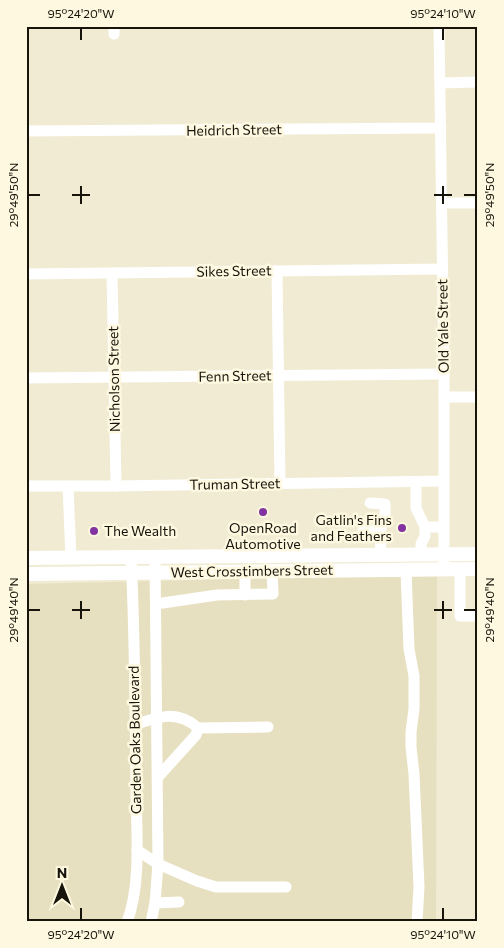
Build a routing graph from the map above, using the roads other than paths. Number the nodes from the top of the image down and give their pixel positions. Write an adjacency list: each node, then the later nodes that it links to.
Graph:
1 (439, 26): 3 (street, Old Yale Street)
2 (478, 82): 3 (street)
3 (440, 83): 4 (street, Old Yale Street)
4 (441, 128): 5 (street, Heidrich Street); 6 (street, Old Yale Street)
5 (26, 131)
6 (442, 203): 7 (street); 8 (street, Old Yale Street)
7 (478, 203)
8 (442, 269): 9 (street, Sikes Street); 12 (street, Old Yale Street)
9 (277, 271): 10 (street, Sikes Street); 13 (street)
10 (112, 273): 11 (street, Sikes Street); 14 (street, Nicholson Street)
11 (26, 274)
12 (444, 374): 13 (street, Fenn Street); 16 (street, Old Yale Street)
13 (278, 376): 14 (street, Fenn Street); 20 (street)
14 (114, 377): 15 (street, Fenn Street); 23 (street, Nicholson Street)
15 (26, 378)
16 (444, 396): 17 (street); 18 (street, Old Yale Street)
17 (478, 397)
18 (444, 481): 19 (street, Truman Street); 26 (street, Old Yale Street)
19 (416, 482): 20 (street, Truman Street); 25 (street)
20 (280, 484): 23 (street, Truman Street)
21 (26, 486): 22 (street, Truman Street)
22 (68, 486): 23 (street, Truman Street); 34 (street)
23 (116, 486)
24 (370, 504): 28 (street)
25 (425, 527): 26 (street); 31 (street)
26 (444, 527): 32 (street, Old Yale Street)
27 (363, 531): 28 (street)
28 (380, 531): 30 (street)
29 (478, 554): 32 (main road, West Crosstimbers Street)
30 (381, 555): 31 (main road, West Crosstimbers Street); 33 (main road, West Crosstimbers Street)
31 (421, 555): 32 (main road, West Crosstimbers Street)
32 (444, 555): 41 (street, Old Yale Street)
33 (288, 556): 36 (main road, West Crosstimbers Street); 44 (main road)
34 (68, 557): 35 (main road, West Crosstimbers Street); 37 (main road, West Crosstimbers Street); 48 (main road)
35 (131, 557): 36 (main road, West Crosstimbers Street); 45 (street, Garden Oaks Boulevard)
36 (155, 557): 46 (street, Garden Oaks Boulevard)
37 (26, 558)
38 (460, 569): 39 (main road, West Crosstimbers Street); 41 (main road, West Crosstimbers Street); 51 (street)
39 (478, 569)
40 (406, 570): 41 (main road, West Crosstimbers Street); 44 (main road, West Crosstimbers Street); 64 (street)
41 (444, 570)
42 (245, 571): 43 (main road, West Crosstimbers Street); 46 (main road, West Crosstimbers Street); 49 (street)
43 (272, 571): 44 (main road, West Crosstimbers Street); 49 (street)
44 (288, 571)
45 (132, 572): 46 (main road, West Crosstimbers Street); 48 (main road, West Crosstimbers Street); 53 (street, Garden Oaks Boulevard)
46 (155, 572): 50 (street, Garden Oaks Boulevard)
47 (26, 574): 48 (main road, West Crosstimbers Street)
48 (65, 574)
49 (245, 595): 50 (street)
50 (156, 604): 52 (street, Garden Oaks Boulevard)
51 (478, 616)
52 (157, 717): 53 (street); 55 (street); 56 (street, Garden Oaks Boulevard)
53 (136, 725): 57 (street, Garden Oaks Boulevard)
54 (268, 727): 55 (street)
55 (198, 728): 56 (street)
56 (158, 777): 58 (street, Garden Oaks Boulevard)
57 (136, 850): 58 (street); 62 (street, Garden Oaks Boulevard)
58 (158, 864): 59 (street); 61 (street, Garden Oaks Boulevard)
59 (286, 887)
60 (179, 902): 61 (street)
61 (155, 903): 63 (street, Garden Oaks Boulevard)
62 (127, 922)
63 (151, 922)
64 (417, 922)

